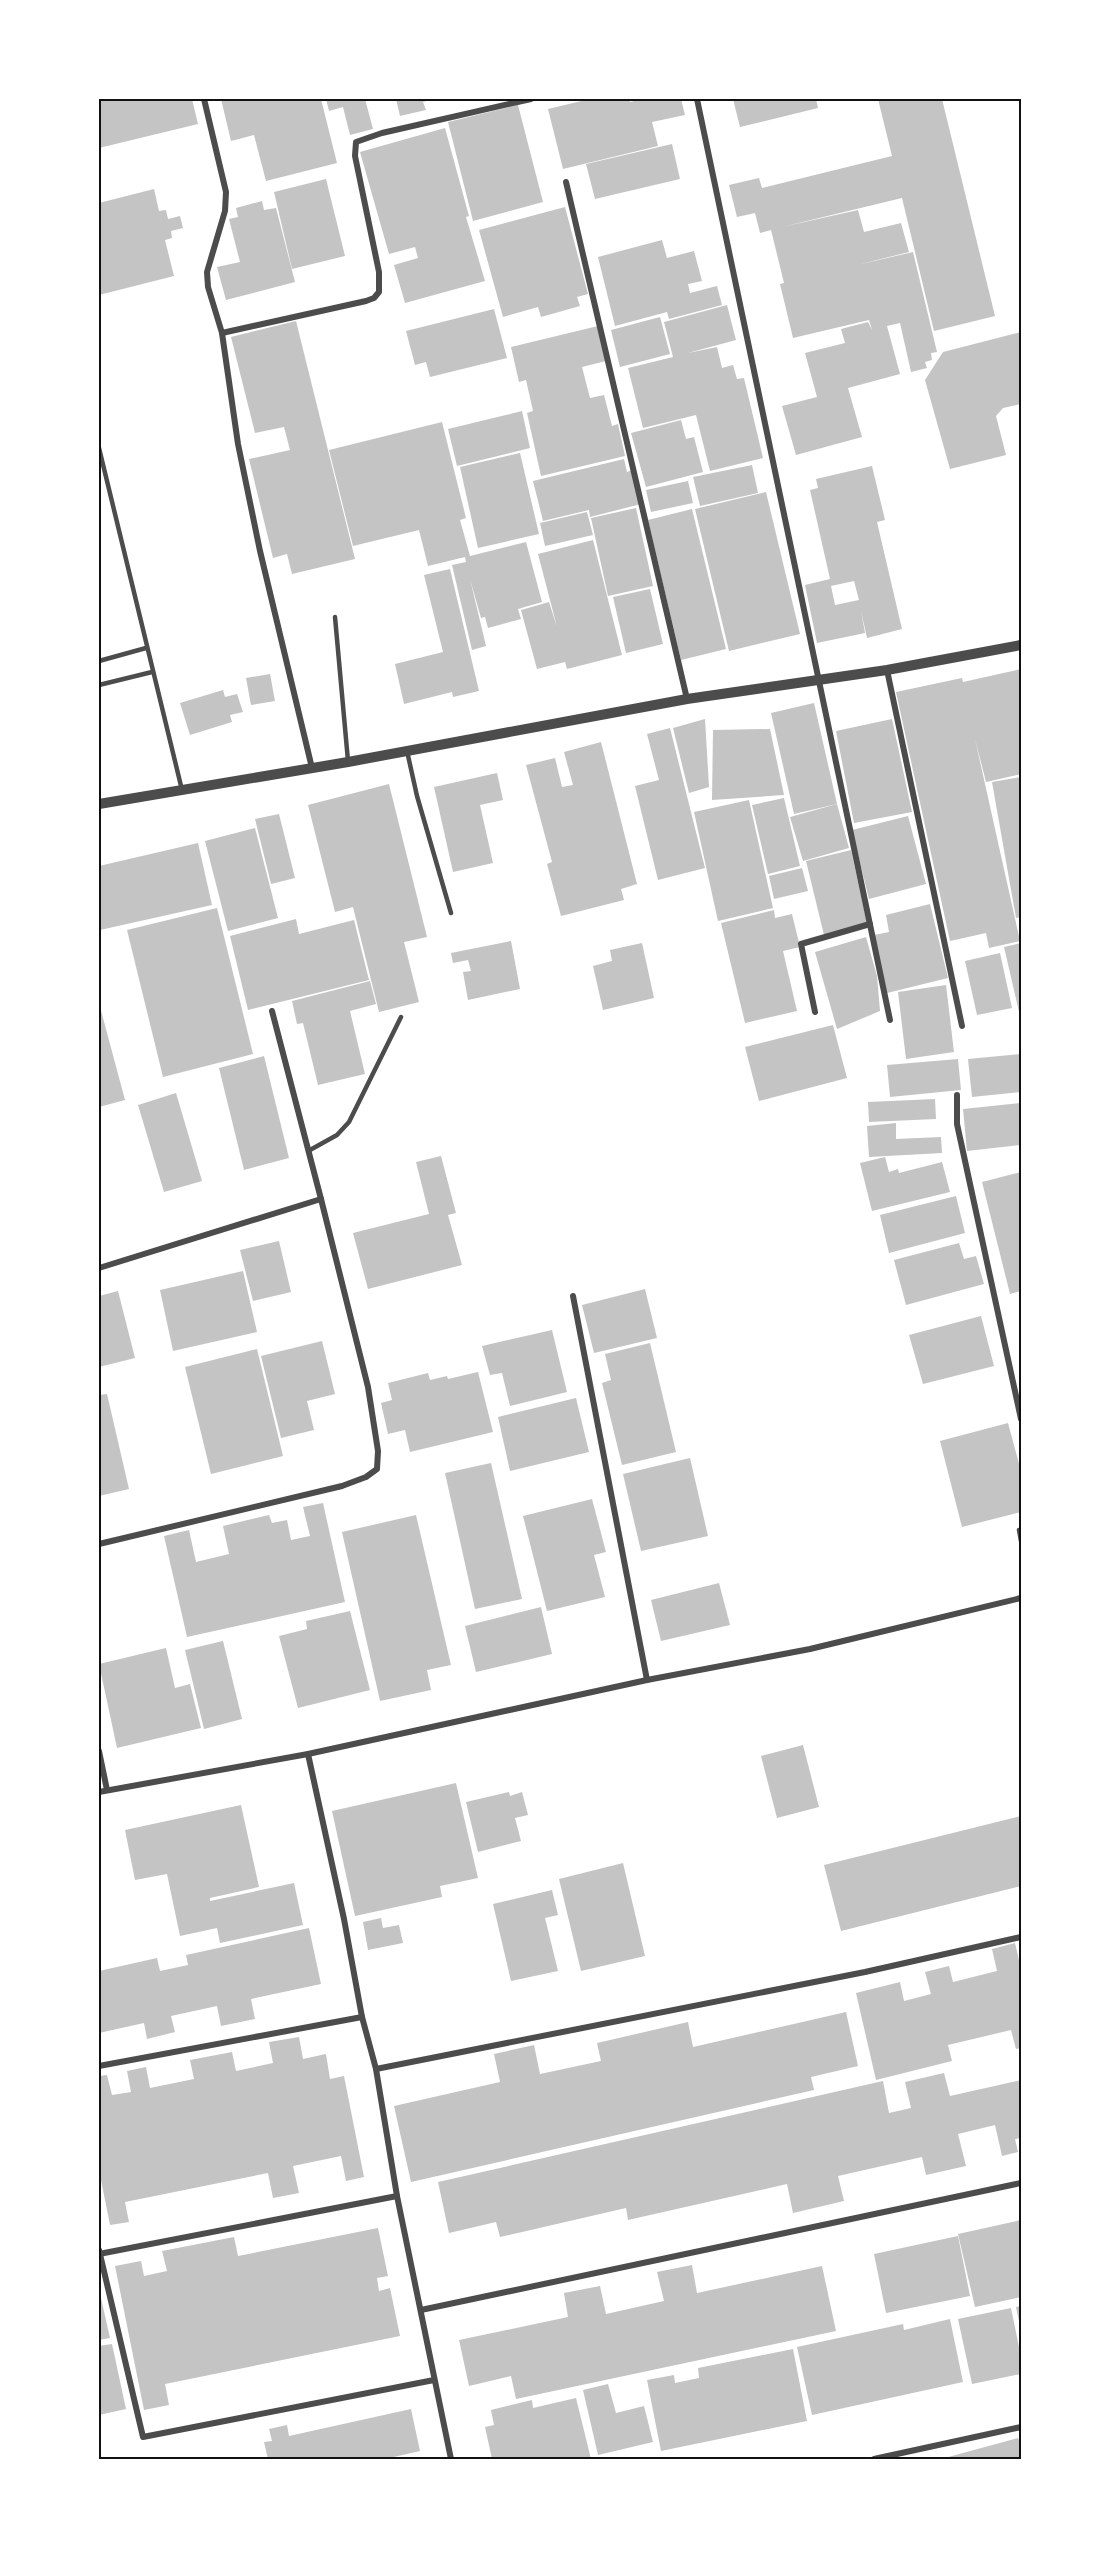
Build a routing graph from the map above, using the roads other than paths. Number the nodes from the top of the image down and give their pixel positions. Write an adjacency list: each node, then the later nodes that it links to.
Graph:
1 (204, 99): 5 (street)
2 (531, 99): 5 (street)
3 (698, 99): 13 (street)
4 (566, 182): 15 (street)
5 (222, 333): 18 (street)
6 (99, 448): 9 (lane)
7 (335, 617): 17 (lane)
8 (1021, 645): 11 (street)
9 (146, 648): 10 (lane); 12 (lane)
10 (99, 661)
11 (887, 670): 13 (street); 27 (street)
12 (152, 672): 14 (lane); 19 (lane)
13 (818, 681): 15 (street); 22 (street)
14 (99, 685)
15 (687, 699): 16 (street)
16 (407, 751): 17 (street); 21 (lane)
17 (348, 762): 18 (street)
18 (312, 768): 19 (street)
19 (182, 790): 20 (street)
20 (99, 804)
21 (451, 913)
22 (870, 924): 24 (street); 26 (street)
23 (272, 1011): 29 (street)
24 (815, 1012)
25 (401, 1017): 29 (lane)
26 (890, 1020)
27 (963, 1026)
28 (957, 1095): 33 (street)
29 (310, 1150): 30 (street)
30 (321, 1199): 31 (street); 36 (street)
31 (99, 1268)
32 (573, 1296): 38 (street)
33 (1021, 1419)
34 (1018, 1530): 35 (lane)
35 (1021, 1541)
36 (99, 1544)
37 (1021, 1598): 38 (street)
38 (647, 1680): 40 (street)
39 (99, 1751): 41 (street)
40 (308, 1754): 41 (street); 44 (street)
41 (107, 1790): 42 (street)
42 (99, 1792)
43 (1021, 1937): 46 (street)
44 (362, 2017): 45 (street); 46 (street)
45 (99, 2066)
46 (376, 2069): 48 (street)
47 (1021, 2183): 50 (street)
48 (397, 2196): 49 (street); 50 (street)
49 (99, 2253): 51 (street)
50 (421, 2310): 51 (street)
51 (434, 2380): 53 (street)
52 (1021, 2427): 54 (street)
53 (451, 2459)
54 (874, 2459)

